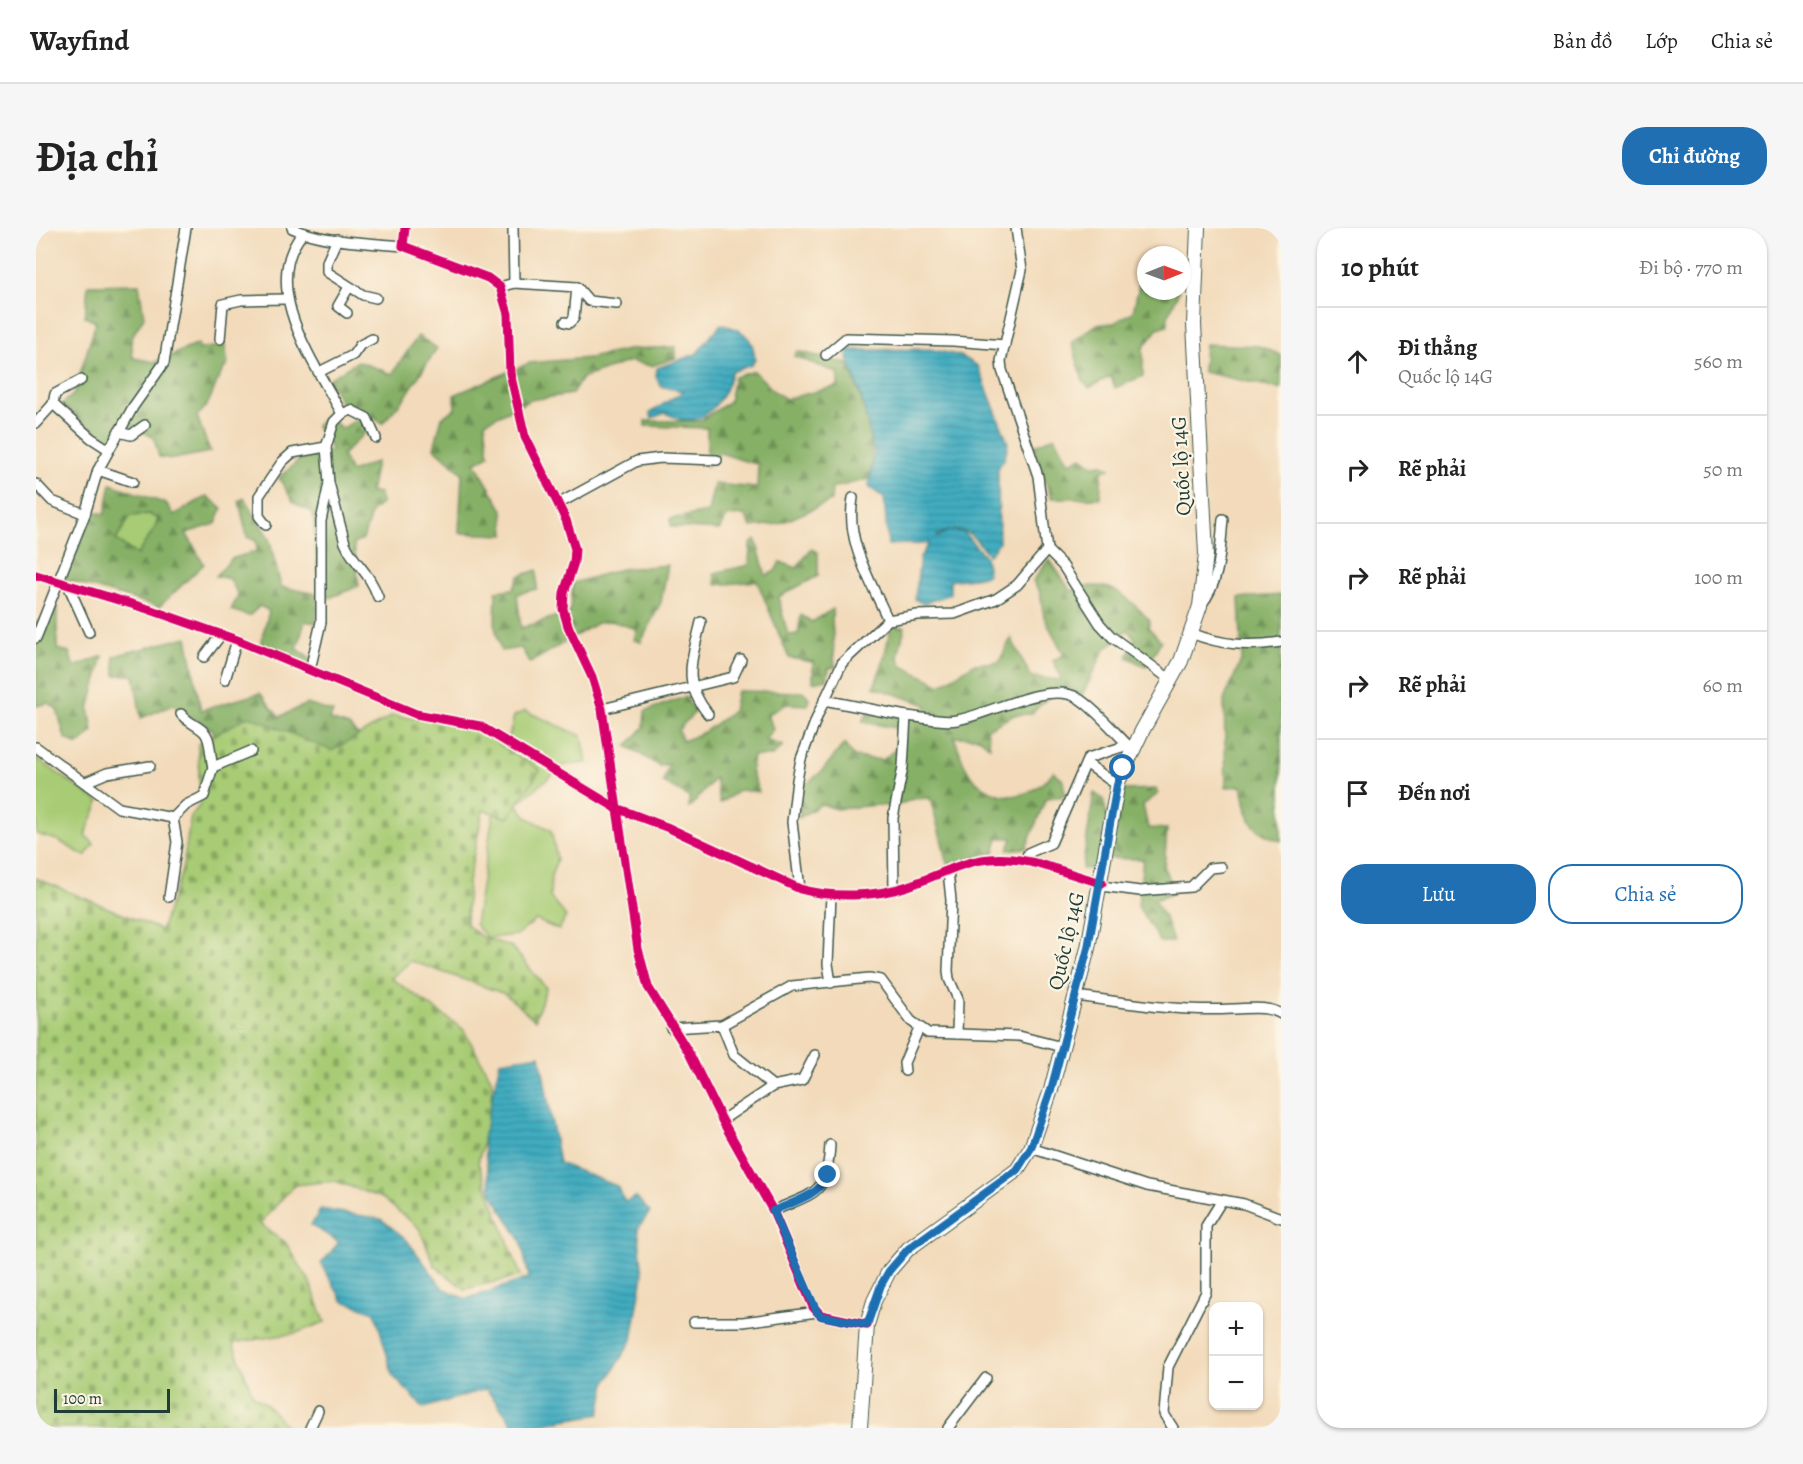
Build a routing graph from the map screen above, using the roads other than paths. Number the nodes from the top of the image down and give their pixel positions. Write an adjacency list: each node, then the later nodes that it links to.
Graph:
1 (186, 228): 29 (street)
2 (292, 228): 7 (street)
3 (405, 228): 9 (street)
4 (513, 228): 10 (street)
5 (1016, 228): 21 (street)
6 (1198, 228): 48 (main road, Quốc lộ 14G)
7 (303, 233): 8 (street); 15 (street)
8 (337, 239): 9 (street); 11 (street)
9 (403, 246): 12 (street)
10 (514, 283): 12 (street); 13 (street)
11 (349, 287): 14 (street); 17 (street)
12 (500, 287): 39 (street)
13 (577, 287): 16 (street); 18 (street)
14 (376, 298)
15 (286, 299): 19 (street); 23 (street)
16 (616, 304)
17 (347, 313)
18 (565, 322)
19 (220, 339)
20 (372, 339): 23 (street)
21 (1005, 345): 22 (street); 43 (street)
22 (826, 355)
23 (319, 372): 26 (street)
24 (81, 380): 25 (street)
25 (53, 404): 27 (street); 32 (street)
26 (342, 414): 30 (street); 31 (street)
27 (36, 423)
28 (145, 426): 29 (street)
29 (118, 432): 32 (street)
30 (376, 438)
31 (326, 447): 36 (street); 42 (street)
32 (108, 449): 34 (street)
33 (717, 460): 39 (street)
34 (98, 470): 35 (street); 40 (street)
35 (133, 482)
36 (329, 483): 47 (street); 59 (street)
37 (36, 484): 40 (street)
38 (853, 498): 49 (street)
39 (558, 504): 64 (street)
40 (85, 514): 45 (street)
41 (1223, 519): 48 (street)
42 (266, 525)
43 (1047, 550): 49 (street); 61 (street)
44 (36, 575): 45 (street)
45 (57, 582): 46 (street); 54 (street)
46 (68, 585): 51 (street); 53 (street)
47 (378, 597)
48 (1200, 606): 52 (main road, Quốc lộ 14G)
49 (888, 620): 63 (street)
50 (701, 622): 62 (street)
51 (89, 632)
52 (1191, 633): 56 (street); 61 (main road, Quốc lộ 14G)
53 (221, 635): 55 (street); 57 (street)
54 (36, 638)
55 (237, 640): 59 (street); 60 (street)
56 (1281, 642)
57 (204, 657)
58 (741, 660): 62 (street)
59 (310, 670): 76 (street)
60 (225, 680)
61 (1171, 680): 69 (main road, Quốc lộ 14G)
62 (691, 689): 64 (street); 66 (street)
63 (824, 700): 67 (street); 82 (street)
64 (602, 709): 76 (street)
65 (181, 714): 73 (street)
66 (708, 714)
67 (906, 716): 69 (street); 83 (street)
68 (36, 747): 74 (street)
69 (1130, 747): 71 (street); 75 (main road, Quốc lộ 14G)
70 (251, 751): 73 (street)
71 (1086, 764): 75 (street); 78 (street)
72 (150, 765): 74 (street)
73 (213, 767): 77 (street)
74 (86, 782): 77 (street)
75 (1117, 785): 81 (main road, Quốc lộ 14G)
76 (616, 808): 82 (street); 90 (street)
77 (173, 818): 85 (street)
78 (1025, 861): 80 (street); 81 (street)
79 (1221, 867): 81 (street)
80 (948, 871): 83 (street); 92 (street)
81 (1101, 884): 87 (main road, Quốc lộ 14G)
82 (800, 889): 84 (street)
83 (894, 890): 84 (street)
84 (831, 895): 86 (street)
85 (169, 897)
86 (831, 983): 89 (street); 91 (street)
87 (1076, 996): 88 (street); 93 (main road, Quốc lộ 14G)
88 (1281, 1014)
89 (722, 1024): 90 (street); 96 (street)
90 (671, 1028): 97 (street)
91 (919, 1028): 92 (street); 95 (street)
92 (957, 1034): 93 (street)
93 (1062, 1047): 99 (main road, Quốc lộ 14G)
94 (815, 1055): 96 (street)
95 (905, 1071)
96 (773, 1086): 97 (street)
97 (722, 1120): 101 (street)
98 (830, 1145): 101 (street)
99 (1031, 1148): 100 (street); 105 (main road, Quốc lộ 14G)
100 (1222, 1200): 102 (street); 111 (street)
101 (773, 1211): 103 (street)
102 (1281, 1218)
103 (817, 1312): 104 (street); 105 (street)
104 (694, 1322)
105 (867, 1325): 109 (main road, Quốc lộ 14G)
106 (986, 1378): 110 (street)
107 (318, 1411): 108 (street)
108 (310, 1428)
109 (861, 1428)
110 (948, 1428)
111 (1173, 1428)

